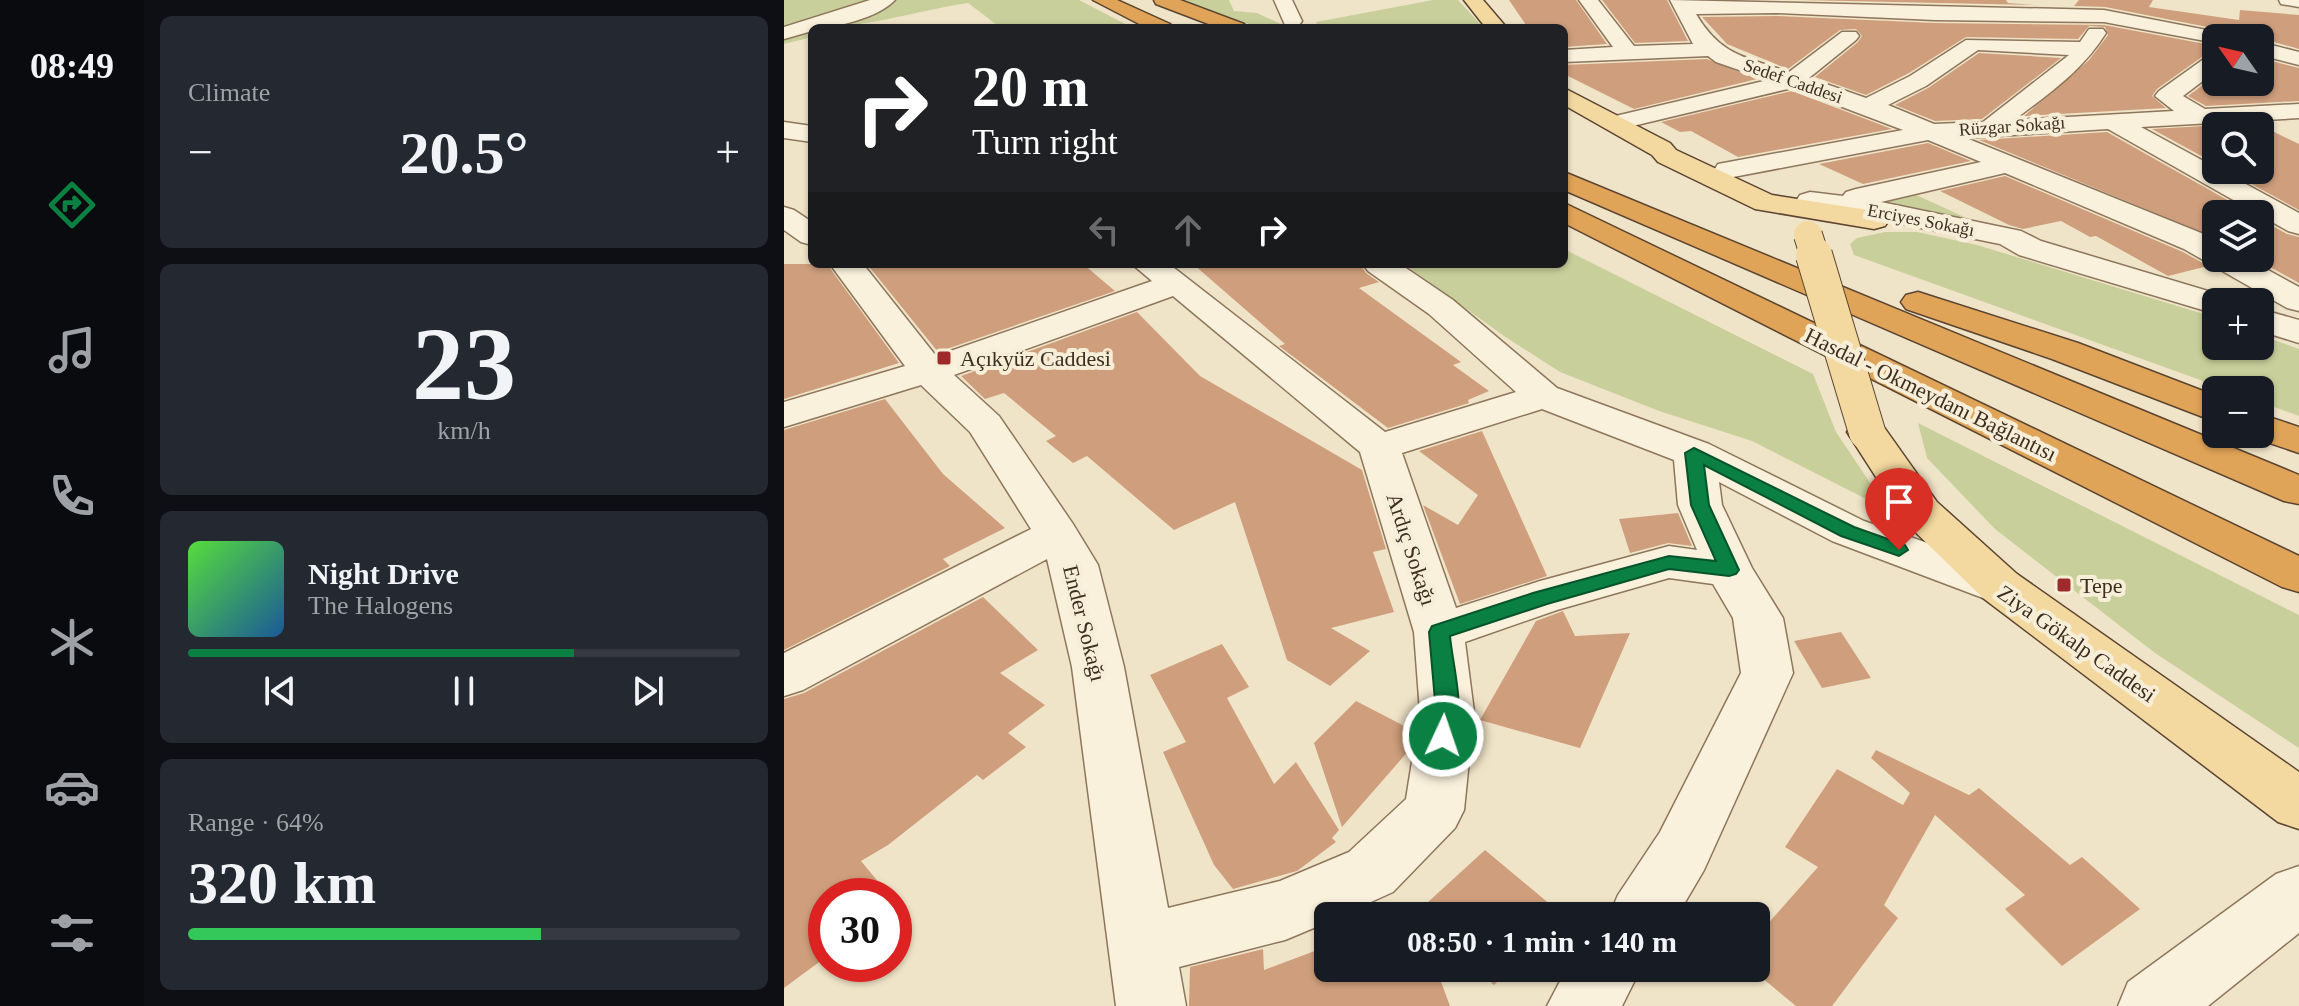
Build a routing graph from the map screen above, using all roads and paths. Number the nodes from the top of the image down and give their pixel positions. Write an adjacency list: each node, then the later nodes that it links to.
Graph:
1 (886, 0): 14 (street)
2 (1102, 0): 15 (highway)
3 (1143, 0): 16 (highway)
4 (1163, 0): 17 (highway)
5 (1283, 0): 13 (street)
6 (1473, 0): 18 (main road)
7 (1588, 0): 27 (street)
8 (2037, 0): 12 (street)
9 (2288, 0): 10 (street)
10 (2299, 1)
11 (1686, 8): 12 (street); 23 (street, Sedef Caddesi)
12 (2104, 16): 22 (street); 26 (street)
13 (1292, 21)
14 (816, 24)
15 (1154, 24)
16 (1197, 24)
17 (1226, 24)
18 (1494, 24)
19 (808, 26): 20 (street)
20 (784, 33)
21 (1818, 34): 32 (street)
22 (2202, 35)
23 (1719, 39): 27 (street); 32 (street, Sedef Caddesi)
24 (1942, 42): 25 (street)
25 (1973, 44): 26 (street); 34 (street)
26 (2087, 49): 42 (street)
27 (1627, 52): 29 (street)
28 (2274, 52): 30 (street)
29 (1568, 56)
30 (2299, 59)
31 (2202, 71): 37 (street)
32 (1791, 81): 34 (street, Sedef Caddesi); 41 (street)
33 (1568, 97): 41 (main road)
34 (1868, 106): 44 (street, Sedef Caddesi)
35 (2299, 111): 36 (street, Rüzgar Sokağı)
36 (2274, 112)
37 (2199, 116): 38 (street, Rüzgar Sokağı); 39 (street, Rüzgar Sokağı)
38 (2202, 116)
39 (2109, 119): 42 (street, Rüzgar Sokağı); 57 (street)
40 (2274, 121): 45 (street)
41 (1616, 123): 47 (main road)
42 (1992, 126): 44 (street, Rüzgar Sokağı)
43 (784, 130): 46 (street)
44 (1932, 132): 49 (street, Sedef Caddesi); 50 (street, Rüzgar Sokağı)
45 (2299, 132)
46 (808, 133)
47 (1661, 149): 50 (main road); 54 (main road)
48 (1568, 161): 67 (highway)
49 (2011, 163): 52 (street); 59 (street, Sedef Caddesi)
50 (1728, 170): 54 (main road)
51 (1568, 182): 81 (highway, Hasdal - Okmeydanı Bağlantısı)
52 (1915, 187): 54 (street); 60 (street, Erciyes Sokağı)
53 (1568, 214): 84 (highway, Hasdal - Okmeydanı Bağlantısı)
54 (1804, 215): 56 (main road); 60 (street, Erciyes Sokağı); 85 (main road, bridge)
55 (784, 216): 58 (street)
56 (1874, 220): 60 (street, Erciyes Sokağı)
57 (2299, 225)
58 (808, 233)
59 (2202, 246)
60 (2030, 248): 65 (street, Erciyes Sokağı)
61 (849, 268): 70 (street, Ender Sokağı)
62 (1385, 268): 71 (street, Ziya Gökalp Caddesi)
63 (2248, 272): 66 (street)
64 (1162, 274): 70 (street); 77 (street)
65 (2202, 300)
66 (2299, 301)
67 (1918, 302): 72 (highway); 74 (highway)
68 (2274, 324): 69 (street)
69 (2299, 332)
70 (928, 371): 73 (street); 82 (street, Ender Sokağı)
71 (1543, 396): 77 (street); 79 (street, Ziya Gökalp Caddesi)
72 (2202, 405)
73 (784, 415)
74 (2202, 421)
75 (2274, 431): 76 (highway)
76 (2299, 441)
77 (1379, 447): 86 (street, Ardıç Sokağı)
78 (2266, 448): 80 (highway)
79 (1694, 453): 83 (street); 85 (street, Ziya Gökalp Caddesi)
80 (2299, 462)
81 (2299, 491)
82 (1057, 534): 87 (street); 91 (street, Ender Sokağı)
83 (1729, 570): 86 (street); 90 (street)
84 (2299, 576)
85 (2000, 586): 88 (main road, Ziya Gökalp Caddesi)
86 (1439, 632): 91 (street, Ardıç Sokağı)
87 (784, 676)
88 (2299, 804)
89 (2299, 895): 95 (street)
90 (1650, 902)
91 (1143, 945): 93 (street, Ender Sokağı)
92 (1598, 982): 94 (street)
93 (1151, 1006)
94 (1582, 1006)
95 (2153, 1006)

